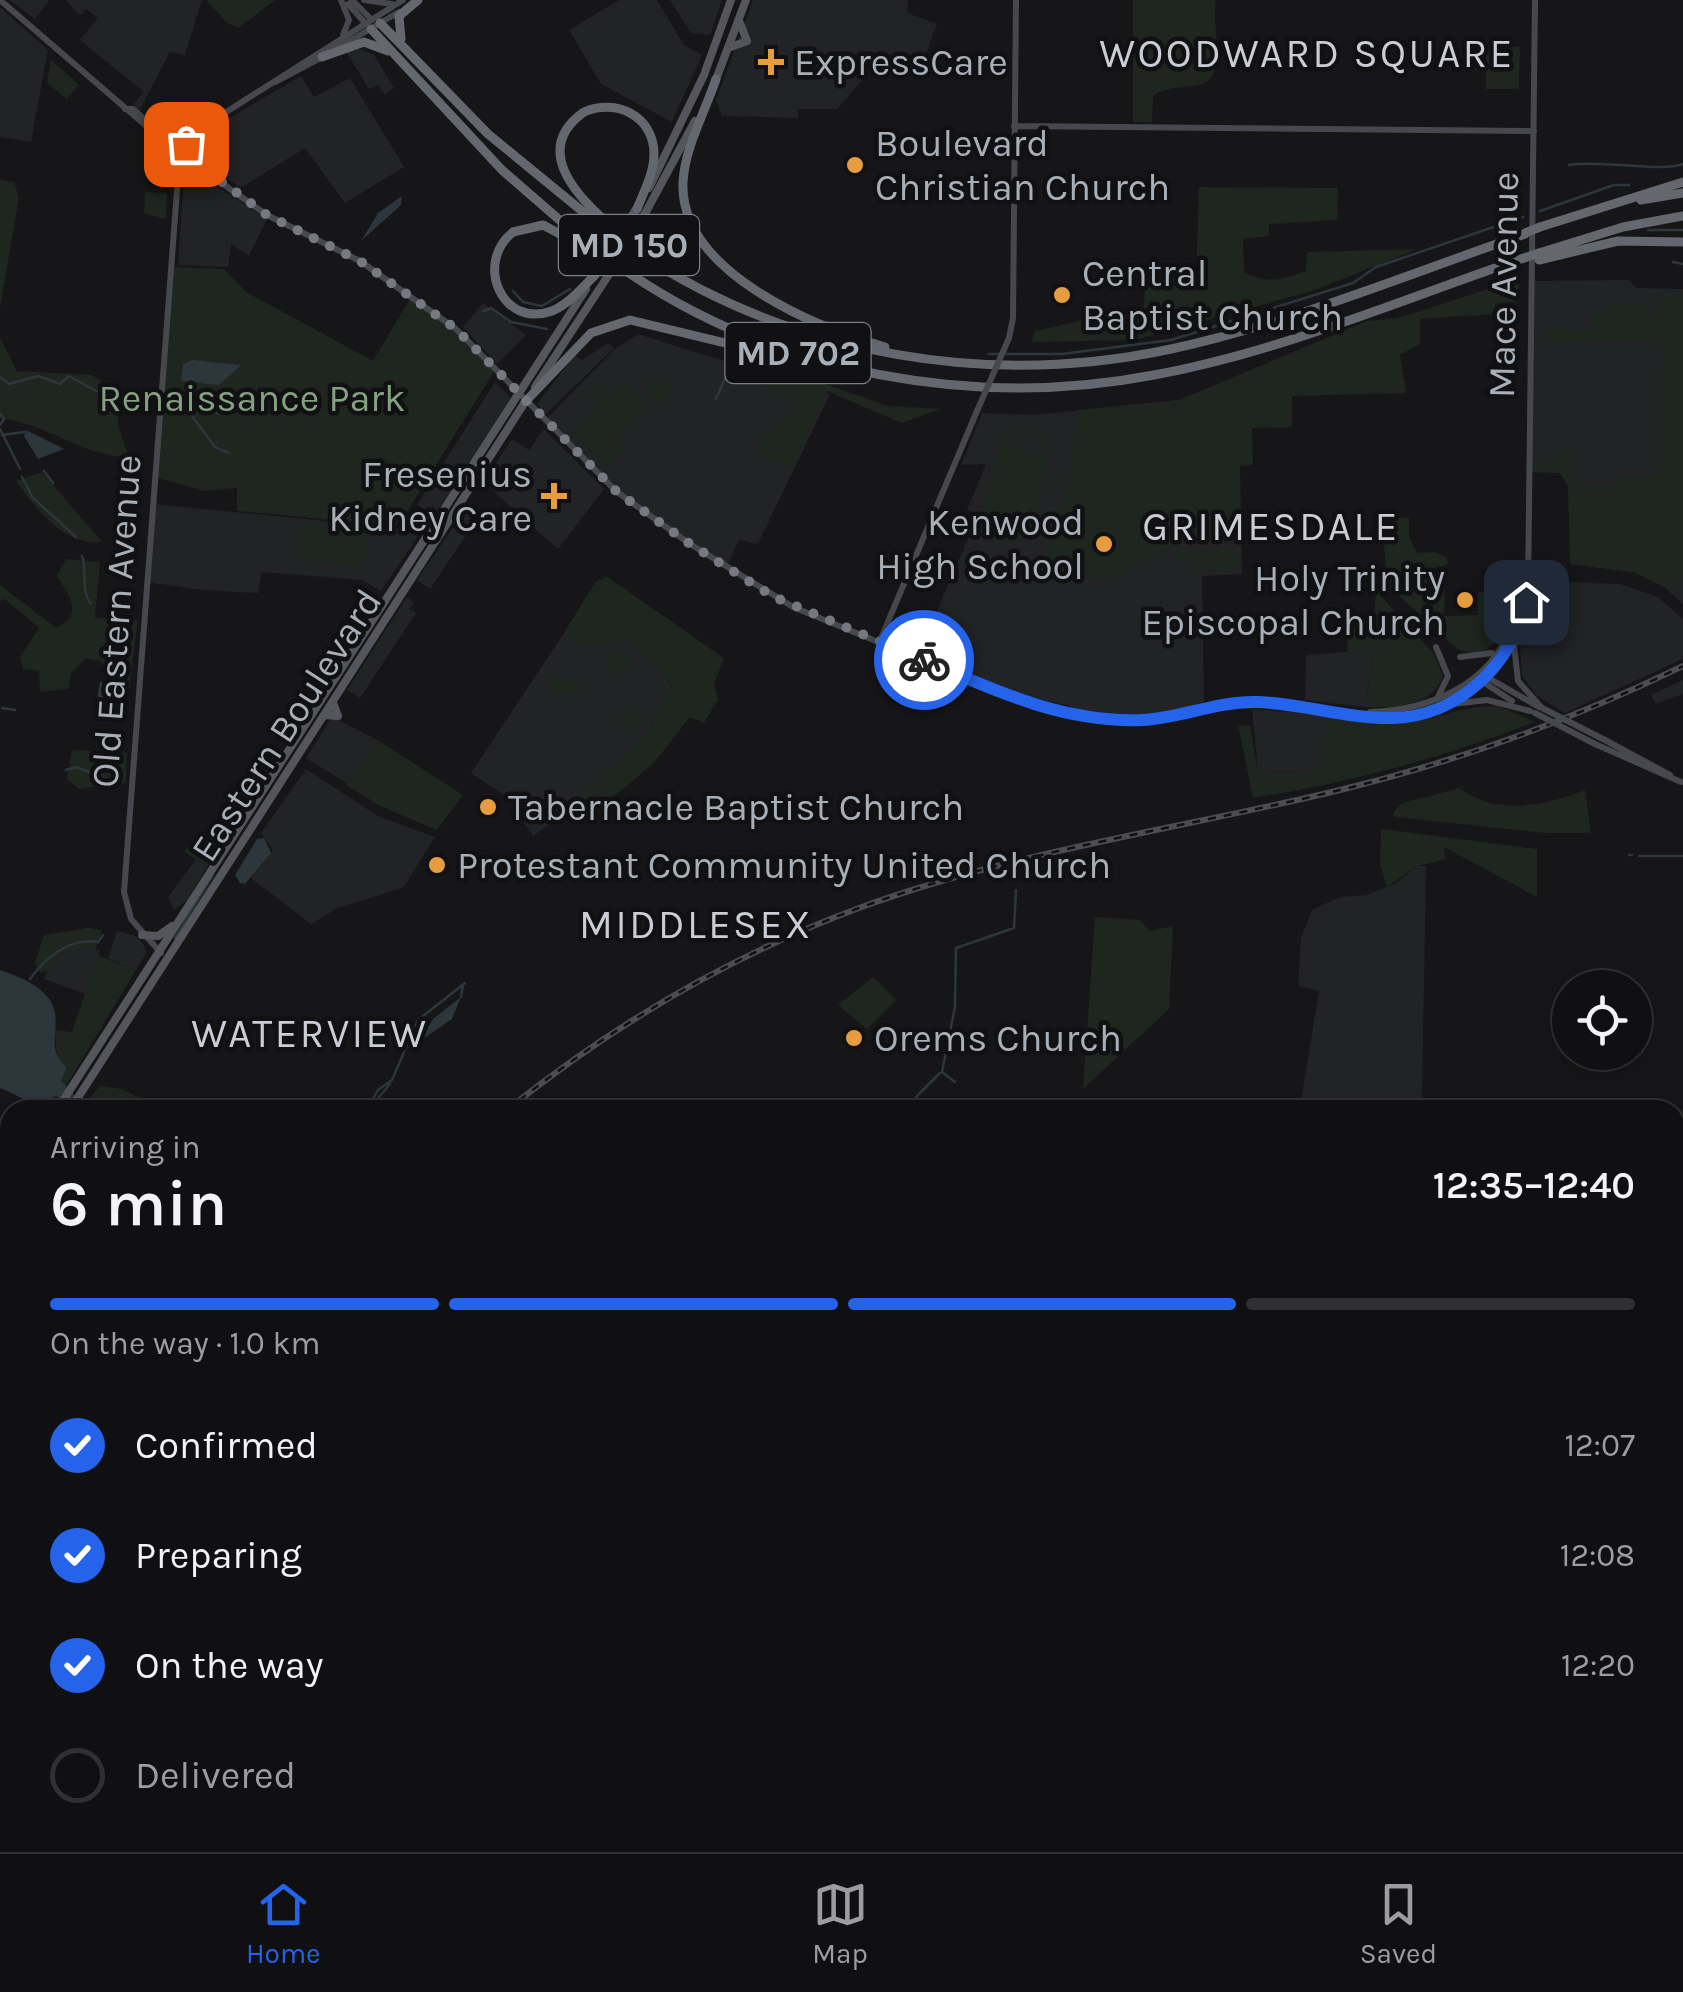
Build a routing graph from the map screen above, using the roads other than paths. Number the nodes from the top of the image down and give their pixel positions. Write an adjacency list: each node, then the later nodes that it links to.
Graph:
1 (0, 0): 23 (street)
2 (343, 0): 14 (street, MD 702); 15 (street)
3 (352, 0): 14 (street)
4 (362, 0): 5 (street); 14 (street, MD 702)
5 (403, 0): 14 (street, Old Eastern Avenue)
6 (418, 0): 14 (street, Old Eastern Avenue); 17 (highway)
7 (724, 0): 12 (main road)
8 (731, 0): 12 (main road, Eastern Boulevard / MD 150)
9 (746, 0): 13 (main road, Eastern Boulevard / MD 150)
10 (1016, 0): 21 (street)
11 (1535, 0): 22 (street, Mace Avenue)
12 (727, 14): 32 (main road, Eastern Boulevard / MD 150)
13 (740, 17): 16 (main road, Eastern Boulevard / MD 150); 16 (main road)
14 (373, 23): 15 (street, Old Eastern Avenue); 17 (highway, MD 702); 18 (street, Old Eastern Avenue)
15 (335, 42): 20 (street, Old Eastern Avenue)
16 (728, 48): 19 (main road, Eastern Boulevard / MD 150)
17 (402, 55): 18 (highway); 34 (highway, MD 702); 37 (highway, MD 702)
18 (322, 57): 20 (street, Old Eastern Avenue)
19 (716, 79): 40 (highway); 42 (main road, Eastern Boulevard / MD 150)
20 (274, 83): 24 (street, Old Eastern Avenue)
21 (1014, 126): 22 (street); 45 (street, bridge)
22 (1534, 131): 43 (street, Mace Avenue)
23 (162, 136): 24 (street); 25 (street); 28 (street)
24 (191, 136): 25 (street, Old Eastern Avenue); 26 (street)
25 (180, 151): 26 (street); 28 (street, Old Eastern Avenue)
26 (189, 158): 27 (street)
27 (201, 167): 29 (street); 42 (street)
28 (178, 168): 29 (street, Old Eastern Avenue)
29 (178, 180): 56 (street, Old Eastern Avenue)
30 (1683, 182): 35 (highway)
31 (1683, 193): 35 (highway, MD 702)
32 (637, 208): 34 (highway); 39 (main road, Eastern Boulevard / MD 150)
33 (1683, 216): 38 (highway)
34 (606, 226): 40 (highway, MD 702, bridge)
35 (1540, 228): 40 (highway, MD 702, bridge)
36 (1683, 242): 38 (highway)
37 (591, 251): 39 (highway); 41 (highway, MD 702, bridge)
38 (1539, 256): 41 (highway, MD 702, bridge)
39 (595, 275): 42 (main road, Eastern Boulevard / MD 150)
40 (991, 365)
41 (984, 388): 42 (highway)
42 (522, 398): 45 (street); 53 (main road, Eastern Boulevard / MD 150); 54 (main road, Eastern Boulevard / MD 150)
43 (1525, 572): 44 (street, Mace Avenue); 47 (street, Mace Avenue)
44 (1516, 634): 49 (street, Mace Avenue); 51 (street)
45 (879, 642): 50 (street)
46 (1436, 647): 50 (street)
47 (1498, 650): 48 (street); 49 (street, Mace Avenue)
48 (1460, 657)
49 (1480, 676): 50 (street); 51 (street); 51 (street)
50 (1436, 705): 51 (street)
51 (1538, 710): 52 (street, bridge); 52 (street, bridge)
52 (1682, 783)
53 (236, 831): 54 (main road); 55 (main road, Eastern Boulevard / MD 150)
54 (222, 875): 58 (main road, Eastern Boulevard)
55 (176, 924): 56 (main road); 57 (main road, Eastern Boulevard / MD 150)
56 (142, 934): 57 (street, Old Eastern Avenue)
57 (159, 951): 58 (street, Old Eastern Avenue); 59 (main road, Eastern Boulevard / MD 150)
58 (168, 958): 60 (main road, Eastern Boulevard)
59 (63, 1100)
60 (76, 1100)

